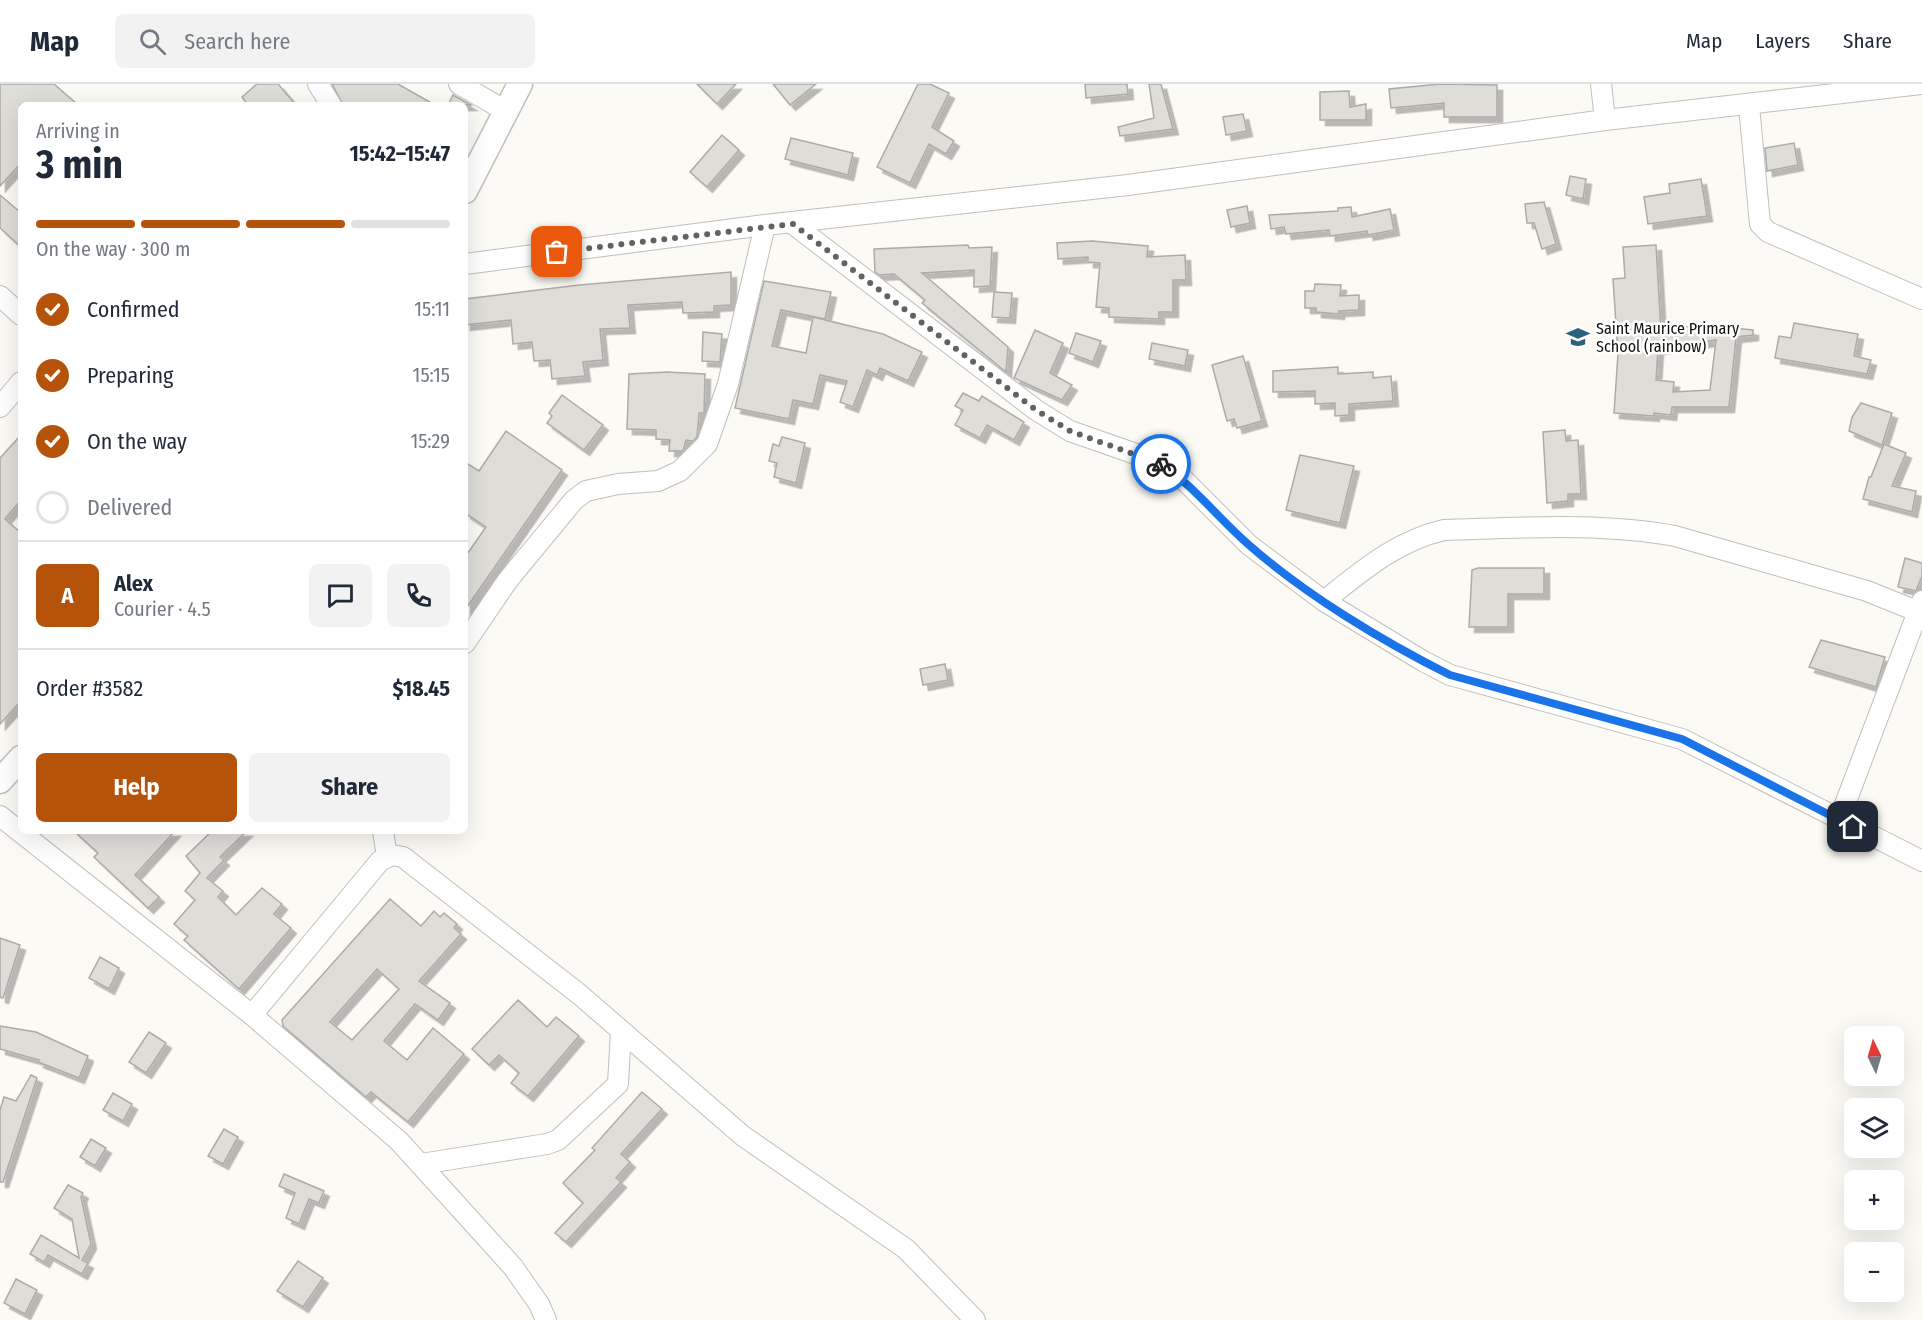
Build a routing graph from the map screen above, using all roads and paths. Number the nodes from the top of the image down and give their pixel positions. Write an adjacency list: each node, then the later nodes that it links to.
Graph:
1 (318, 84): 6 (street)
2 (459, 84): 8 (street)
3 (520, 84): 8 (street)
4 (1601, 84): 9 (street)
5 (1922, 84): 7 (street)
6 (329, 102)
7 (1749, 106): 9 (street); 15 (street)
8 (506, 111): 10 (street)
9 (1605, 120): 11 (street)
10 (468, 185)
11 (793, 224): 12 (street); 19 (street)
12 (765, 225): 13 (street); 21 (street)
13 (468, 264)
14 (0, 296): 16 (street)
15 (1922, 298)
16 (18, 312)
17 (18, 386): 18 (street)
18 (0, 407)
19 (1324, 601): 20 (street); 25 (street)
20 (1920, 607): 25 (street)
21 (468, 639)
22 (18, 761): 23 (street)
23 (0, 781)
24 (0, 816): 26 (street)
25 (1839, 820): 30 (street)
26 (18, 830)
27 (23, 834): 31 (street)
28 (383, 834): 29 (street)
29 (387, 857): 31 (street); 32 (street)
30 (1922, 861)
31 (252, 1015): 33 (street)
32 (621, 1031): 33 (street); 35 (street)
33 (421, 1164): 34 (street)
34 (546, 1320)
35 (975, 1320)

